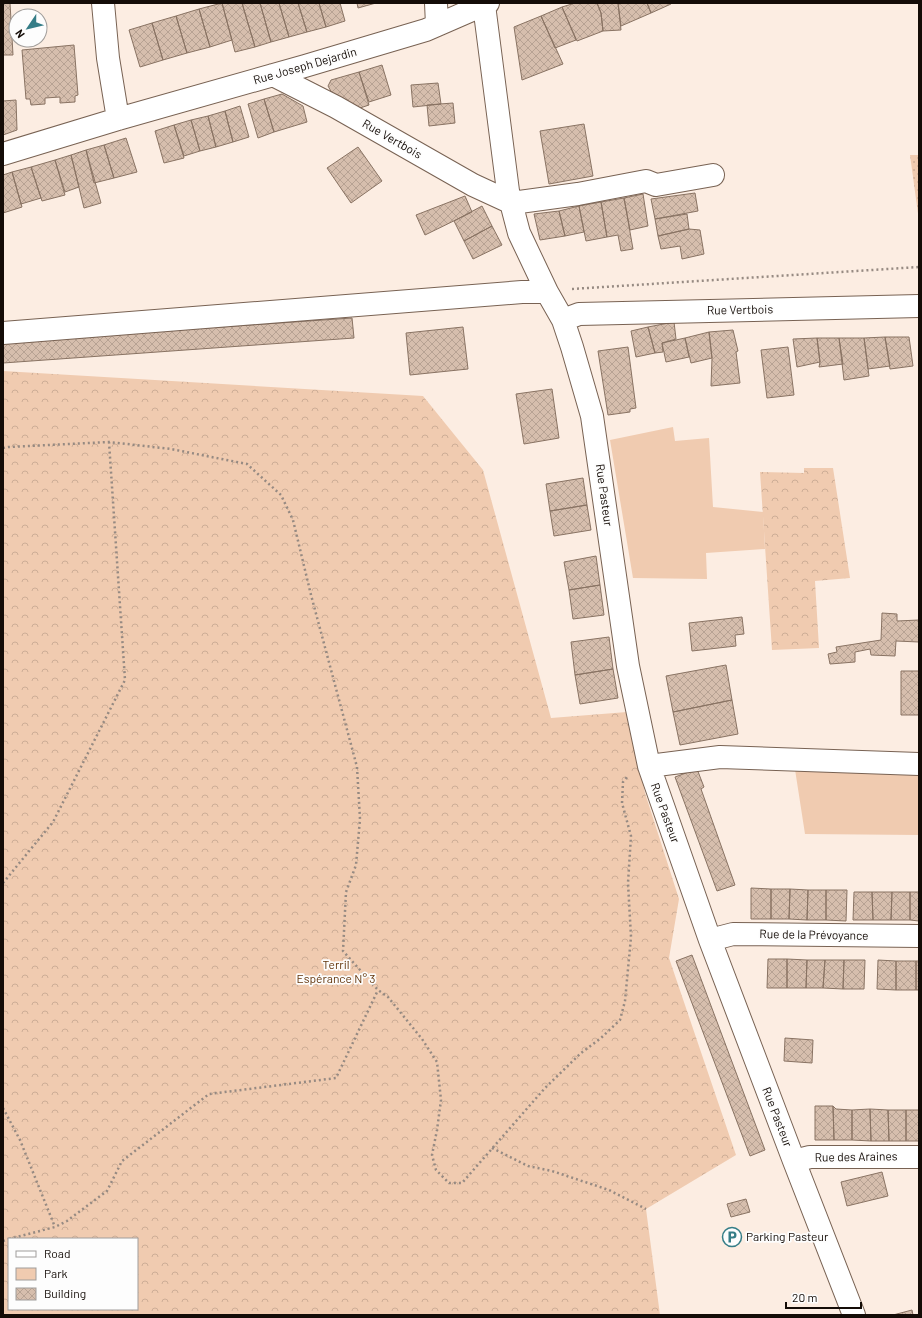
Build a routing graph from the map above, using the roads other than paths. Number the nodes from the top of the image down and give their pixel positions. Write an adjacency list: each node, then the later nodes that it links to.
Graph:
1 (103, 3): 6 (street)
2 (436, 3): 4 (street)
3 (486, 4): 4 (street, Rue Joseph Dejardin); 9 (street)
4 (437, 25): 5 (street, Rue Joseph Dejardin)
5 (273, 75): 6 (street, Rue Joseph Dejardin); 9 (street, Rue Vertbois)
6 (118, 118): 7 (street, Rue Joseph Dejardin)
7 (3, 154)
8 (713, 175): 9 (street)
9 (512, 203): 10 (street)
10 (547, 292): 12 (street, Rue Pasteur); 13 (street)
11 (919, 306): 12 (street, Rue Vertbois)
12 (563, 320): 15 (street, Rue Pasteur)
13 (3, 333)
14 (919, 764): 15 (street)
15 (649, 766): 17 (street, Rue Pasteur)
16 (919, 936): 17 (street, Rue de la Prévoyance)
17 (710, 940): 19 (street, Rue Pasteur)
18 (919, 1157): 19 (street, Rue des Araines)
19 (794, 1161): 20 (street, Rue Pasteur)
20 (854, 1315)

